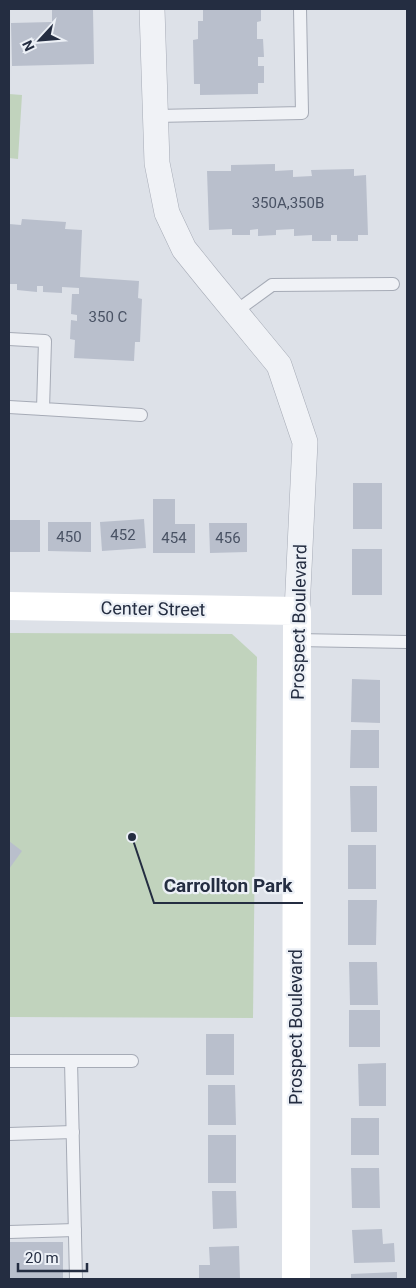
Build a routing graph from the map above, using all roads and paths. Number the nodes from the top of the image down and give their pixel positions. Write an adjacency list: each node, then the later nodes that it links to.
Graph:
1 (152, 9): 3 (street, Prospect Boulevard)
2 (300, 9): 3 (lane)
3 (155, 116): 5 (street, Prospect Boulevard)
4 (393, 284): 5 (lane)
5 (235, 312): 11 (street, Prospect Boulevard)
6 (9, 339): 8 (lane)
7 (9, 407): 8 (lane)
8 (43, 409): 9 (lane)
9 (141, 415)
10 (9, 606): 11 (street, Center Street)
11 (297, 611): 12 (street, Prospect Boulevard)
12 (297, 640): 13 (lane); 22 (street, Prospect Boulevard)
13 (407, 642)
14 (9, 1061): 15 (lane)
15 (71, 1061): 16 (lane); 17 (lane)
16 (132, 1061)
17 (73, 1132): 18 (lane); 19 (lane)
18 (9, 1134)
19 (75, 1230): 20 (lane); 21 (lane)
20 (9, 1232)
21 (76, 1279)
22 (296, 1279)

